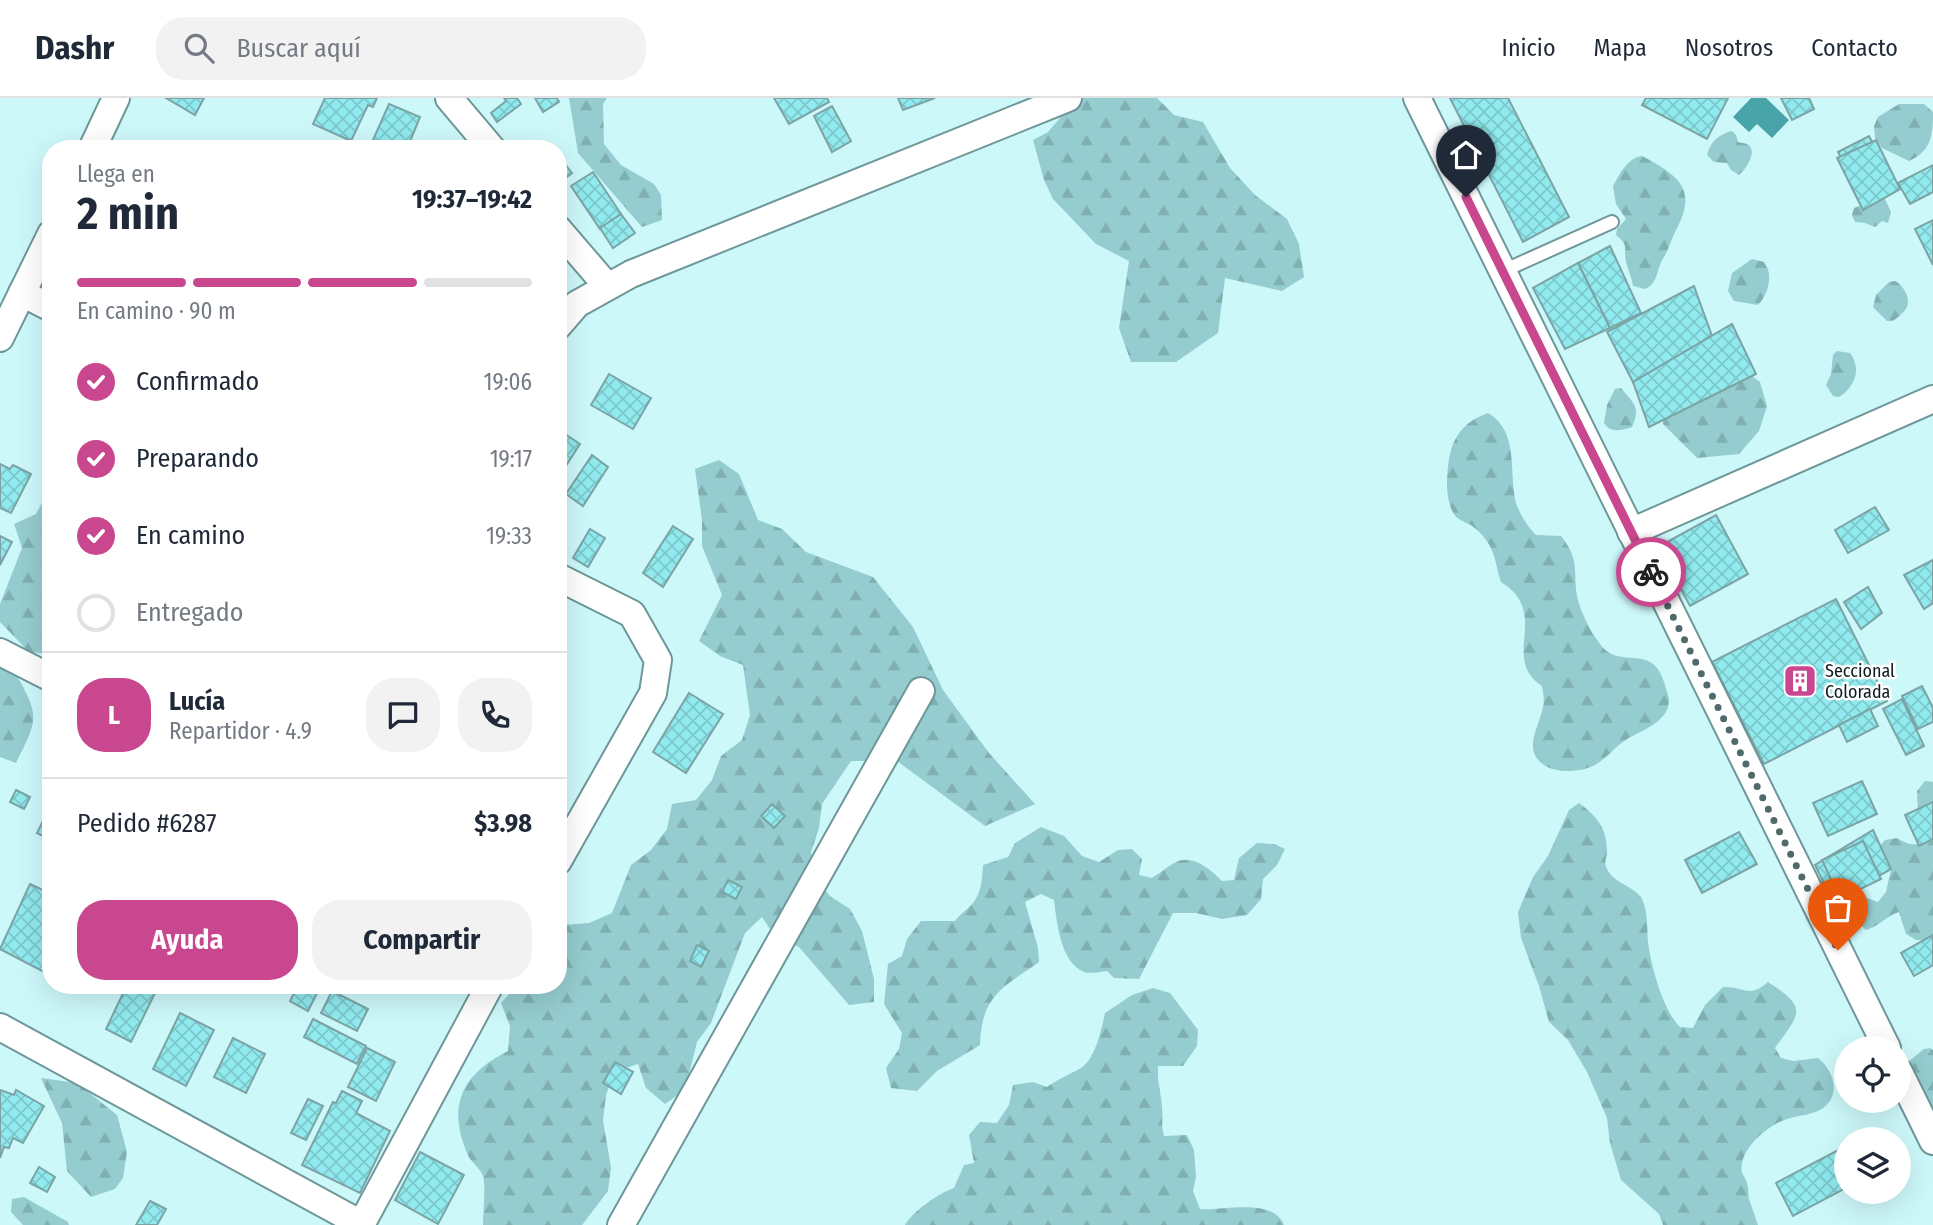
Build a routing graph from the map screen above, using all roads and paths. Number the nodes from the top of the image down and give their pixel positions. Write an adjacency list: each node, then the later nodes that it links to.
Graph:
1 (116, 98): 6 (street)
2 (449, 98): 7 (street)
3 (1068, 98): 5 (street)
4 (1417, 98): 11 (street)
5 (1031, 105): 12 (street)
6 (96, 140)
7 (484, 140)
8 (1612, 222): 11 (lane)
9 (567, 239): 12 (street)
10 (42, 252): 13 (street)
11 (1503, 271): 18 (street)
12 (607, 286): 15 (street)
13 (22, 293): 14 (street); 16 (street)
14 (42, 304)
15 (567, 316)
16 (0, 338)
17 (1933, 398): 18 (street)
18 (1631, 532): 26 (street)
19 (567, 582): 23 (street)
20 (0, 652): 21 (street)
21 (42, 673)
22 (921, 691): 30 (street)
23 (567, 845)
24 (485, 994): 29 (street)
25 (0, 1027): 29 (street)
26 (1881, 1036)
27 (1911, 1097): 28 (street)
28 (1933, 1142)
29 (361, 1225)
30 (621, 1225)

